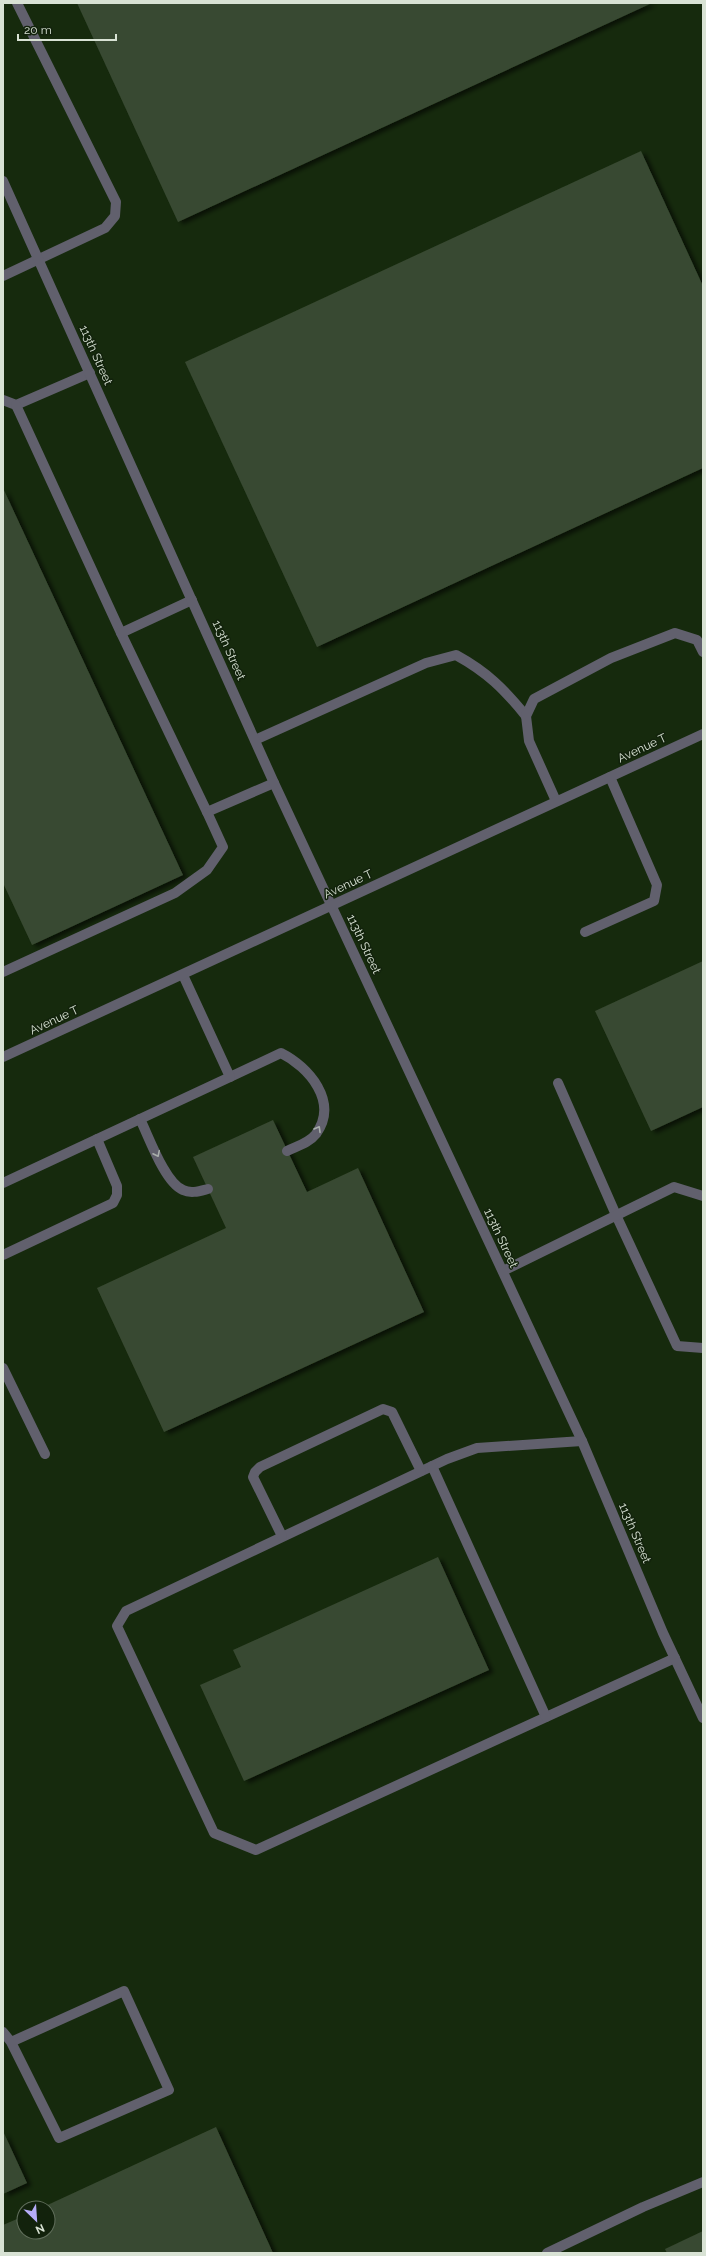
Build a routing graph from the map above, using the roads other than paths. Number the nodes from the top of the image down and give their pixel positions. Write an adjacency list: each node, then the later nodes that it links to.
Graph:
1 (17, 3): 3 (street)
2 (3, 181): 3 (street, 113th Street)
3 (39, 259): 4 (street); 5 (street, 113th Street)
4 (3, 276)
5 (90, 372): 7 (street); 8 (street, 113th Street)
6 (3, 400): 7 (street)
7 (16, 405): 9 (street)
8 (192, 600): 9 (street); 13 (street, 113th Street)
9 (121, 632): 17 (street)
10 (703, 652): 11 (street)
11 (526, 716): 13 (street); 16 (street)
12 (703, 734): 14 (street, Avenue T)
13 (255, 740): 15 (street, 113th Street)
14 (610, 777): 16 (street, Avenue T); 19 (street)
15 (274, 783): 17 (street); 18 (street, 113th Street)
16 (556, 801): 18 (street, Avenue T)
17 (207, 812): 20 (street)
18 (332, 905): 21 (street, Avenue T); 33 (street, 113th Street)
19 (585, 932)
20 (3, 972)
21 (183, 975): 22 (street, Avenue T); 23 (street)
22 (3, 1055)
23 (230, 1076): 25 (street); 27 (street, one-way to 23)
24 (558, 1083): 31 (street)
25 (140, 1119): 26 (street); 29 (street, one-way to 29)
26 (96, 1139): 28 (street); 32 (street)
27 (288, 1151)
28 (3, 1183)
29 (208, 1189)
30 (703, 1196): 31 (street)
31 (616, 1215): 33 (street); 34 (street)
32 (3, 1255)
33 (503, 1271): 36 (street, 113th Street)
34 (703, 1348)
35 (3, 1368): 37 (street)
36 (582, 1441): 38 (street); 41 (street, 113th Street)
37 (45, 1454)
38 (432, 1466): 39 (street); 42 (street)
39 (421, 1471): 40 (street); 40 (street)
40 (282, 1536): 42 (street)
41 (675, 1658): 42 (street); 43 (street, 113th Street)
42 (546, 1717)
43 (703, 1718)
44 (3, 2032): 45 (street)
45 (11, 2042): 45 (street)
46 (703, 2182): 47 (street)
47 (546, 2253)

